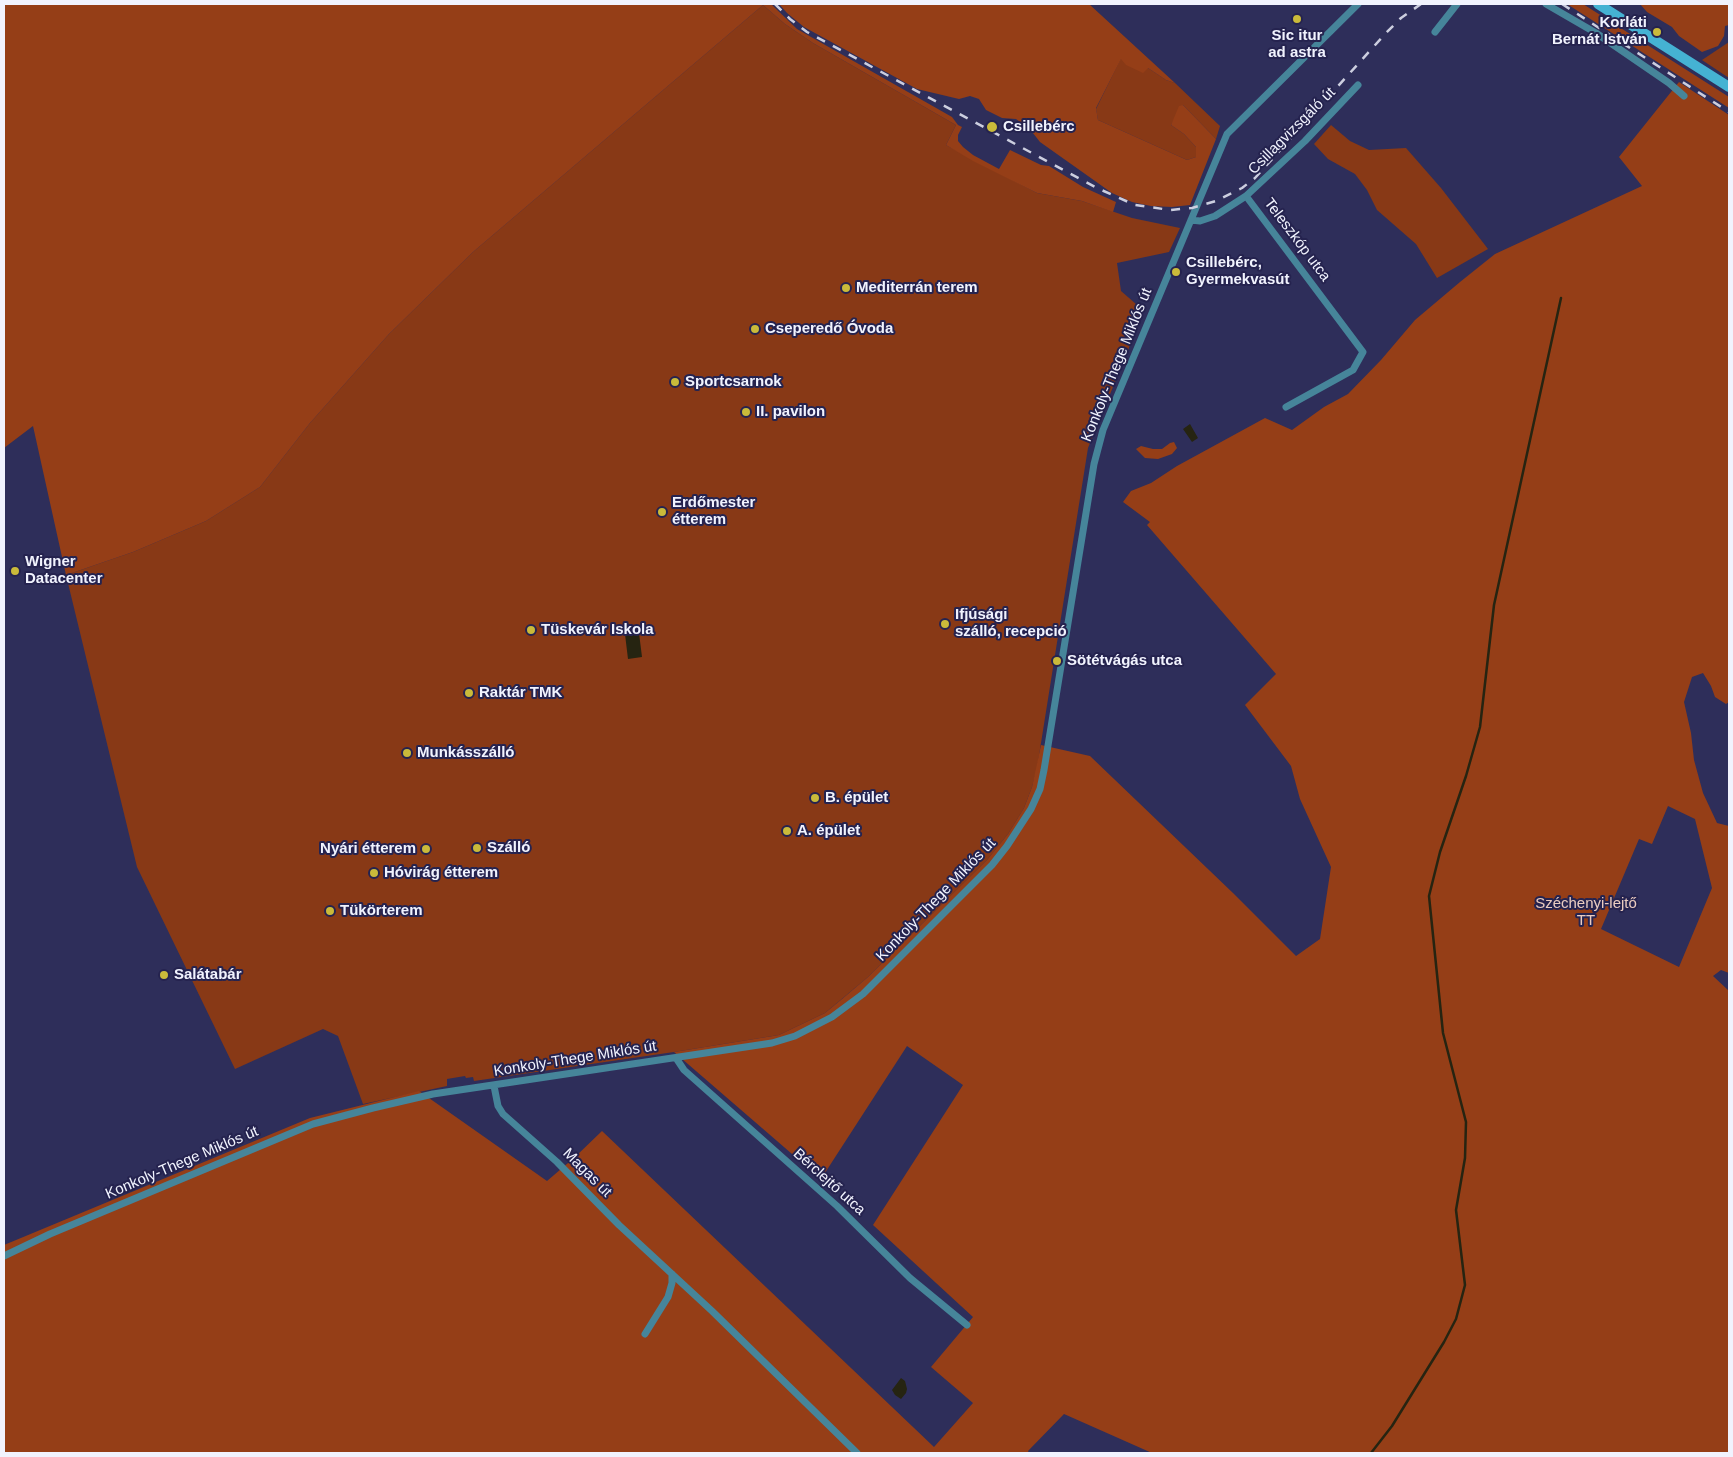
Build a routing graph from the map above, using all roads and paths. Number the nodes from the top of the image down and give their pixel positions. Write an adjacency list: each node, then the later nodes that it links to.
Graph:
1 (1358, 4): 10 (street, Konkoly-Thege Miklós út)
2 (1457, 4): 5 (street)
3 (1546, 4): 8 (street)
4 (1598, 4): 7 (street)
5 (1435, 32)
6 (1358, 85): 9 (street, Csillagvizsgáló út)
7 (1729, 87)
8 (1684, 96)
9 (1246, 196): 10 (street, Teleszkóp utca); 11 (street, Teleszkóp utca)
10 (1190, 220): 12 (street, Konkoly-Thege Miklós út)
11 (1286, 407)
12 (676, 1058): 13 (street, Konkoly-Thege Miklós út); 18 (street, Bérclejtő utca)
13 (494, 1086): 14 (street, Konkoly-Thege Miklós út); 15 (street, Magas út)
14 (4, 1256)
15 (672, 1274): 16 (street, Magas út); 17 (street)
16 (687, 1288): 17 (street); 20 (street, Magas út)
17 (670, 1291): 19 (street)
18 (967, 1325)
19 (645, 1334)
20 (856, 1453)

